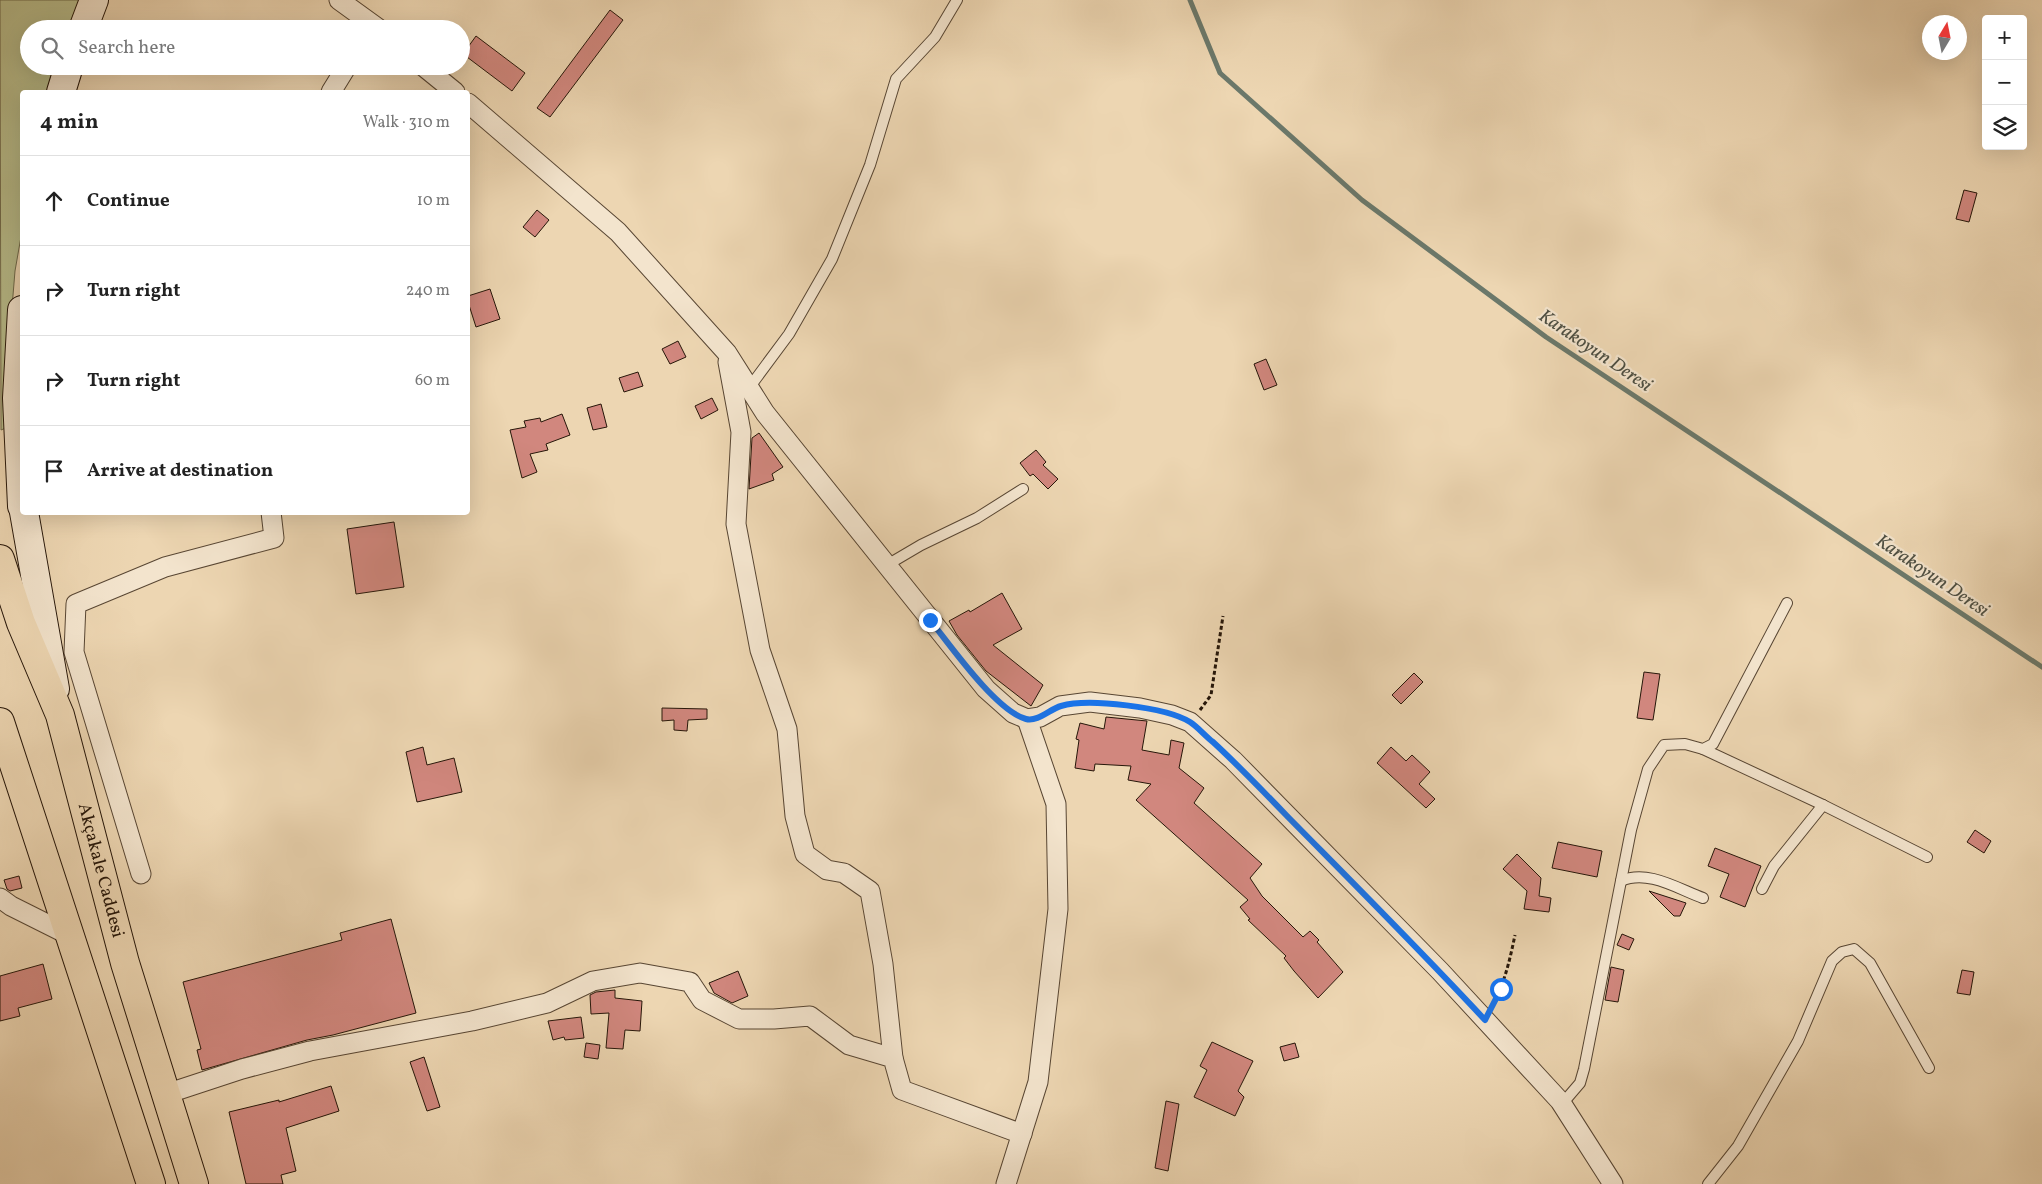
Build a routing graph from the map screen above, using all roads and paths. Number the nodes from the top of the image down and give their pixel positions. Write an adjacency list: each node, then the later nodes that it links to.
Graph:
1 (94, 0): 4 (main road)
2 (340, 0): 5 (street)
3 (957, 0): 15 (lane)
4 (86, 20)
5 (364, 20)
6 (66, 75): 9 (main road)
7 (341, 75): 10 (street)
8 (434, 75): 11 (street)
9 (62, 90)
10 (332, 90)
11 (452, 90)
12 (470, 105): 14 (street)
13 (20, 345): 16 (main road)
14 (727, 354): 15 (street); 39 (street)
15 (749, 388): 21 (street)
16 (20, 463)
17 (1023, 489): 21 (lane)
18 (25, 515): 24 (main road)
19 (271, 515): 31 (street)
20 (0, 559): 24 (main road, Akçakale Caddesi)
21 (887, 566): 25 (street)
22 (1787, 603): 28 (lane)
23 (1223, 616): 27 (path)
24 (60, 715): 41 (main road, Akçakale Caddesi)
25 (1027, 719): 27 (street); 43 (street)
26 (0, 722): 36 (main road)
27 (1190, 722): 38 (street)
28 (1703, 749): 29 (lane); 32 (lane)
29 (1823, 805): 30 (lane); 33 (lane)
30 (1927, 857)
31 (141, 874)
32 (1621, 881): 35 (lane); 42 (lane)
33 (1762, 889)
34 (0, 898): 36 (street)
35 (1703, 898)
36 (69, 935): 44 (main road)
37 (1515, 935): 38 (path)
38 (1485, 1020): 42 (street)
39 (893, 1058): 41 (street); 43 (street)
40 (1929, 1068): 48 (lane)
41 (166, 1094): 45 (main road, Akçakale Caddesi)
42 (1562, 1104): 47 (street)
43 (1022, 1134): 46 (street)
44 (151, 1184)
45 (194, 1184)
46 (1006, 1184)
47 (1613, 1184)
48 (1708, 1184)

